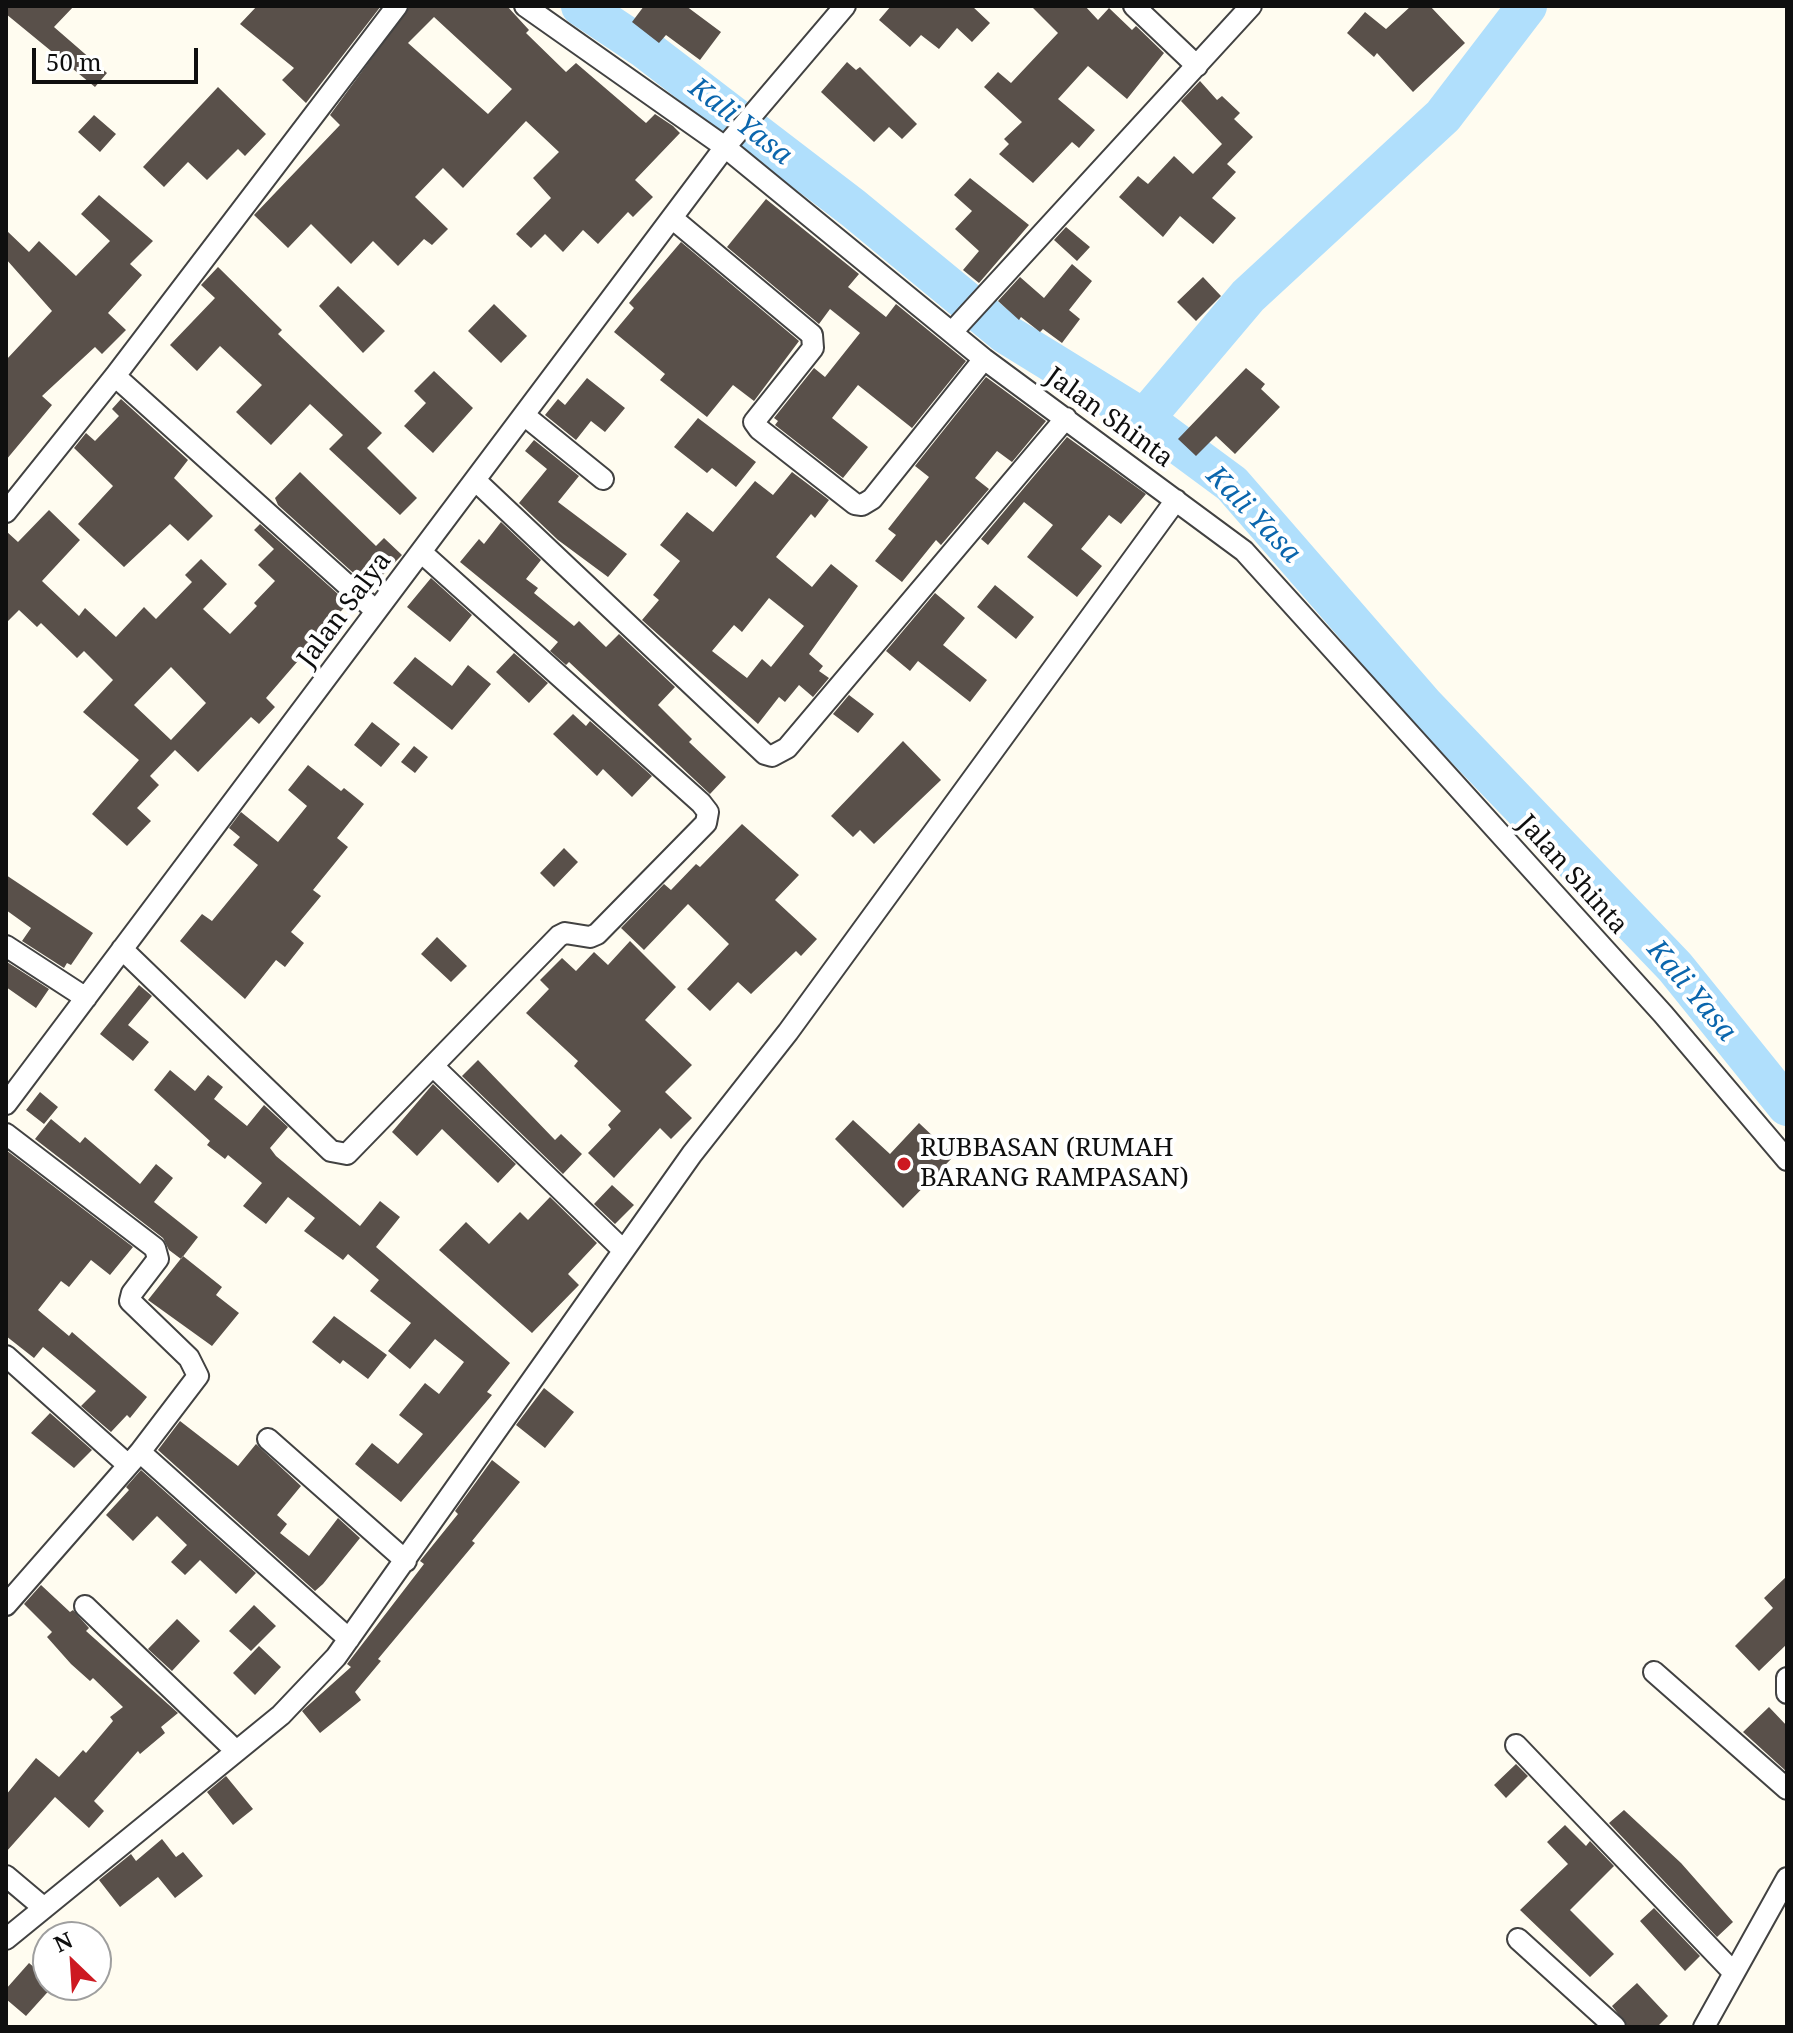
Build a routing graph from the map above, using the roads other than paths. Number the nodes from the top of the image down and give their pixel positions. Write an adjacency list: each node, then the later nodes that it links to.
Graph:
1 (397, 6): 11 (street)
2 (525, 6): 7 (street, Jalan Shinta)
3 (1134, 6): 6 (street)
4 (1251, 6): 6 (street)
5 (838, 9): 7 (street, Jalan Salya)
6 (1197, 66): 9 (street)
7 (730, 141): 8 (street, Jalan Salya); 9 (street, Jalan Shinta)
8 (672, 218): 10 (street); 12 (street, Jalan Salya)
9 (953, 330): 10 (street, Jalan Shinta)
10 (984, 359): 13 (street, Jalan Shinta)
11 (115, 376): 17 (street); 19 (street)
12 (524, 415): 14 (street); 15 (street, Jalan Salya)
13 (1066, 418): 15 (street); 16 (street, Jalan Shinta)
14 (603, 479)
15 (475, 480): 18 (street, Jalan Salya)
16 (1176, 500): 26 (street, Jalan Shinta); 27 (street)
17 (6, 512)
18 (421, 552): 19 (street, Jalan Salya); 23 (street)
19 (376, 611): 21 (street, Jalan Salya)
20 (6, 946): 22 (street)
21 (122, 949): 22 (street, Jalan Salya); 23 (street)
22 (86, 998): 24 (street, Jalan Salya)
23 (434, 1067): 27 (street)
24 (6, 1104)
25 (6, 1134): 30 (street)
26 (1787, 1160)
27 (623, 1250): 31 (street)
28 (6, 1356): 30 (street)
29 (268, 1439): 31 (street)
30 (134, 1459): 32 (street); 34 (street)
31 (406, 1561): 34 (street)
32 (7, 1600)
33 (85, 1606): 39 (street)
34 (349, 1639): 39 (street)
35 (1654, 1672): 40 (street)
36 (1787, 1678): 37 (street)
37 (1787, 1693)
38 (1516, 1745): 46 (street)
39 (236, 1751): 43 (street)
40 (1787, 1789)
41 (6, 1876): 43 (street)
42 (1787, 1878): 46 (street)
43 (44, 1908): 44 (street)
44 (6, 1939)
45 (1518, 1939): 47 (street)
46 (1734, 1973): 48 (street)
47 (1615, 2027)
48 (1704, 2027)

